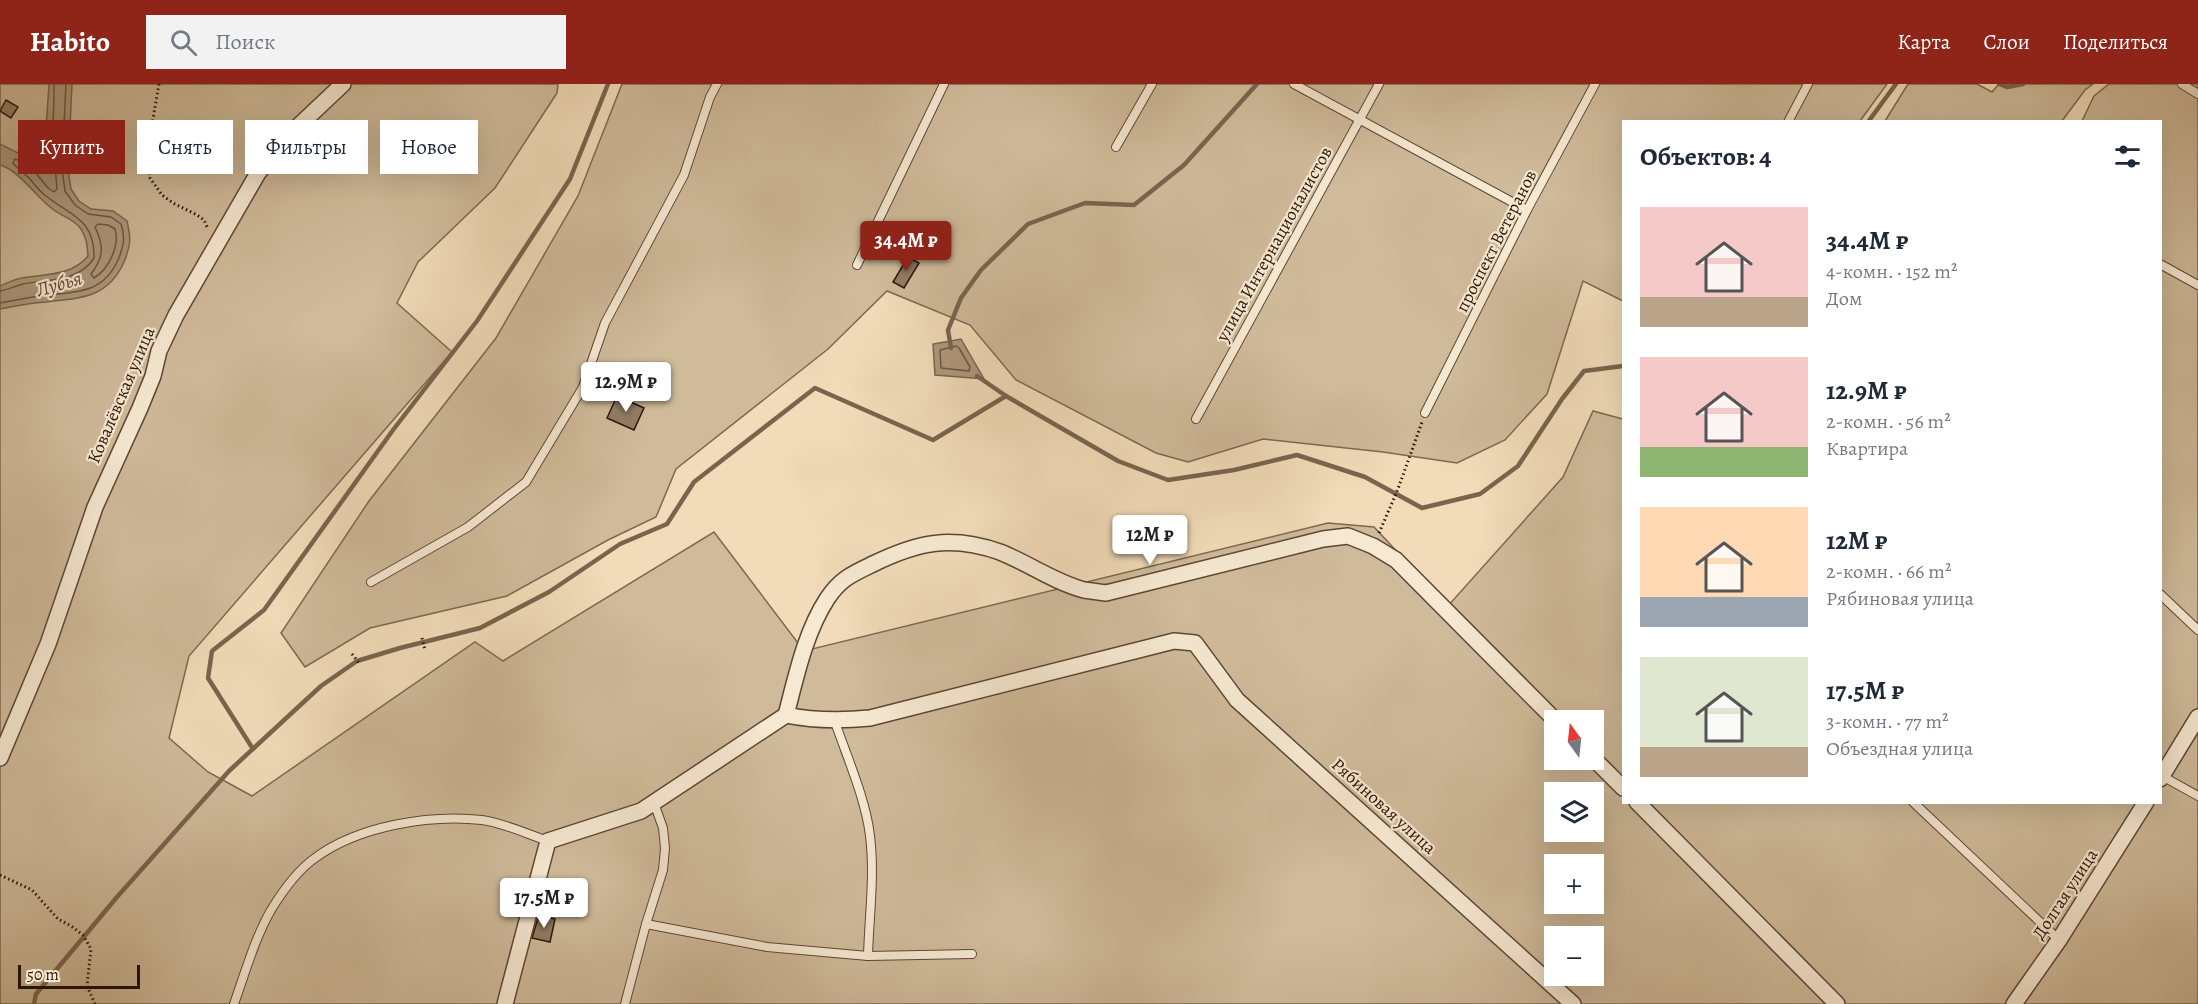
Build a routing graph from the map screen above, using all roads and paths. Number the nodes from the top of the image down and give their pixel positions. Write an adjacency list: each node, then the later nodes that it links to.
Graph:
1 (159, 84): 16 (path)
2 (343, 84): 16 (street, Ковалёвская улица)
3 (717, 84): 23 (lane)
4 (944, 84): 17 (lane)
5 (1152, 84): 14 (lane)
6 (1294, 84): 12 (lane)
7 (1379, 84): 12 (lane, улица Интернационалистов)
8 (1595, 84): 15 (lane, проспект Ветеранов)
9 (1808, 84): 13 (lane)
10 (2182, 84): 11 (lane)
11 (2198, 93)
12 (1360, 119): 15 (lane); 21 (lane, улица Интернационалистов)
13 (1789, 120)
14 (1116, 147)
15 (1527, 210): 20 (lane, проспект Ветеранов)
16 (213, 253): 34 (street, Ковалёвская улица)
17 (857, 265)
18 (2162, 265): 19 (lane)
19 (2198, 285)
20 (1425, 413): 22 (path)
21 (1196, 419)
22 (1373, 546): 30 (street); 31 (street)
23 (371, 582)
24 (2162, 596): 25 (lane)
25 (2198, 630)
26 (422, 638): 27 (path)
27 (425, 650)
28 (352, 654): 29 (path)
29 (359, 663)
30 (1545, 710)
31 (786, 716): 33 (street); 40 (street)
32 (2198, 717): 36 (street)
33 (835, 722): 49 (lane); 54 (street, Рябиновая улица)
34 (0, 758)
35 (1604, 769): 38 (street)
36 (2162, 775)
37 (2162, 778): 39 (lane)
38 (1622, 788)
39 (2198, 796)
40 (654, 802): 44 (street); 46 (lane)
41 (1639, 804): 55 (street)
42 (1915, 804): 47 (lane)
43 (2145, 804): 47 (street, Долгая улица)
44 (548, 841): 51 (lane); 52 (street)
45 (0, 876): 50 (path)
46 (646, 924): 49 (lane); 53 (lane)
47 (2059, 940): 56 (street, Долгая улица)
48 (972, 954): 49 (lane)
49 (868, 956)
50 (95, 1004)
51 (234, 1004)
52 (505, 1004)
53 (625, 1004)
54 (1573, 1004)
55 (1837, 1004)
56 (2014, 1004)

